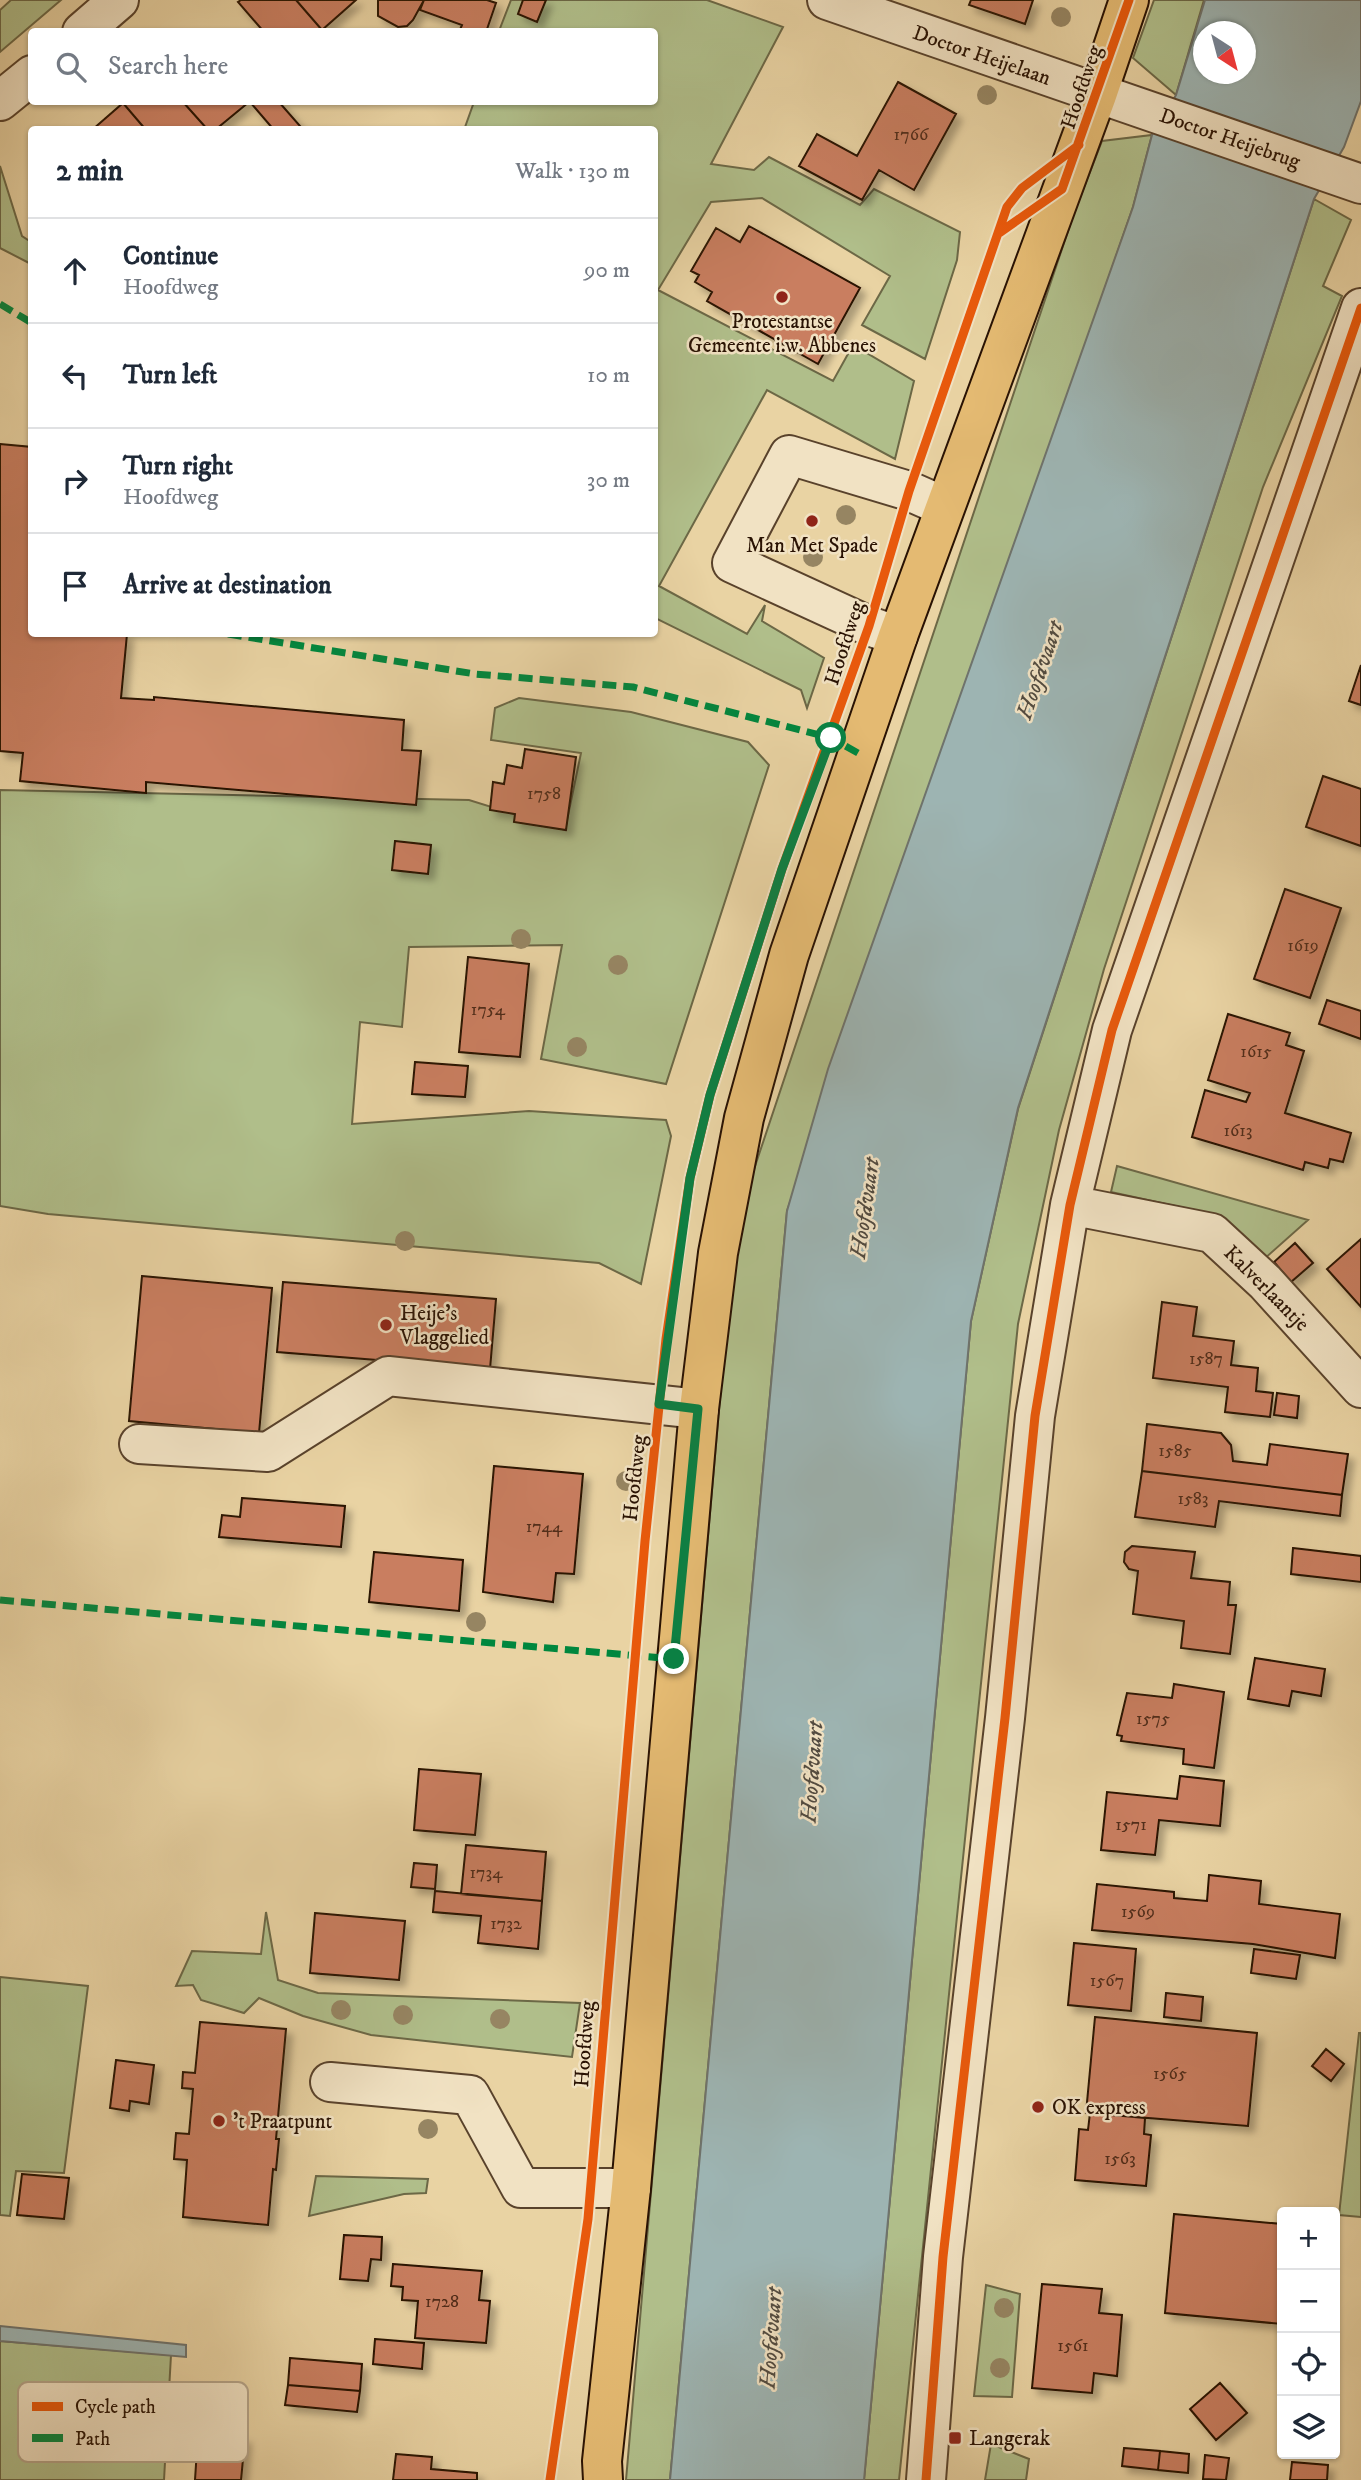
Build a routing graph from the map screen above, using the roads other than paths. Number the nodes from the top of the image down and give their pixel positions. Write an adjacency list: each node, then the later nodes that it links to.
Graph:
1 (118, 0): 4 (street)
2 (827, 0): 6 (street, Doctor Heijelaan)
3 (1129, 0): 6 (main road, Hoofdweg)
4 (86, 28)
5 (28, 78): 7 (street)
6 (1097, 95): 8 (street, Doctor Heijebrug); 10 (main road, Hoofdweg)
7 (0, 102)
8 (1353, 181)
9 (1361, 308): 12 (street)
10 (943, 506): 11 (main road, Hoofdweg); 11 (street, Hoofdweg)
11 (898, 636): 14 (main road, Hoofdweg)
12 (1070, 1205): 13 (street, Kalverlaantje); 19 (street)
13 (1361, 1388)
14 (698, 1409): 15 (street); 17 (main road, Hoofdweg)
15 (139, 1444)
16 (330, 2082): 17 (street)
17 (631, 2188): 18 (main road, Hoofdweg)
18 (600, 2474)
19 (926, 2480)

